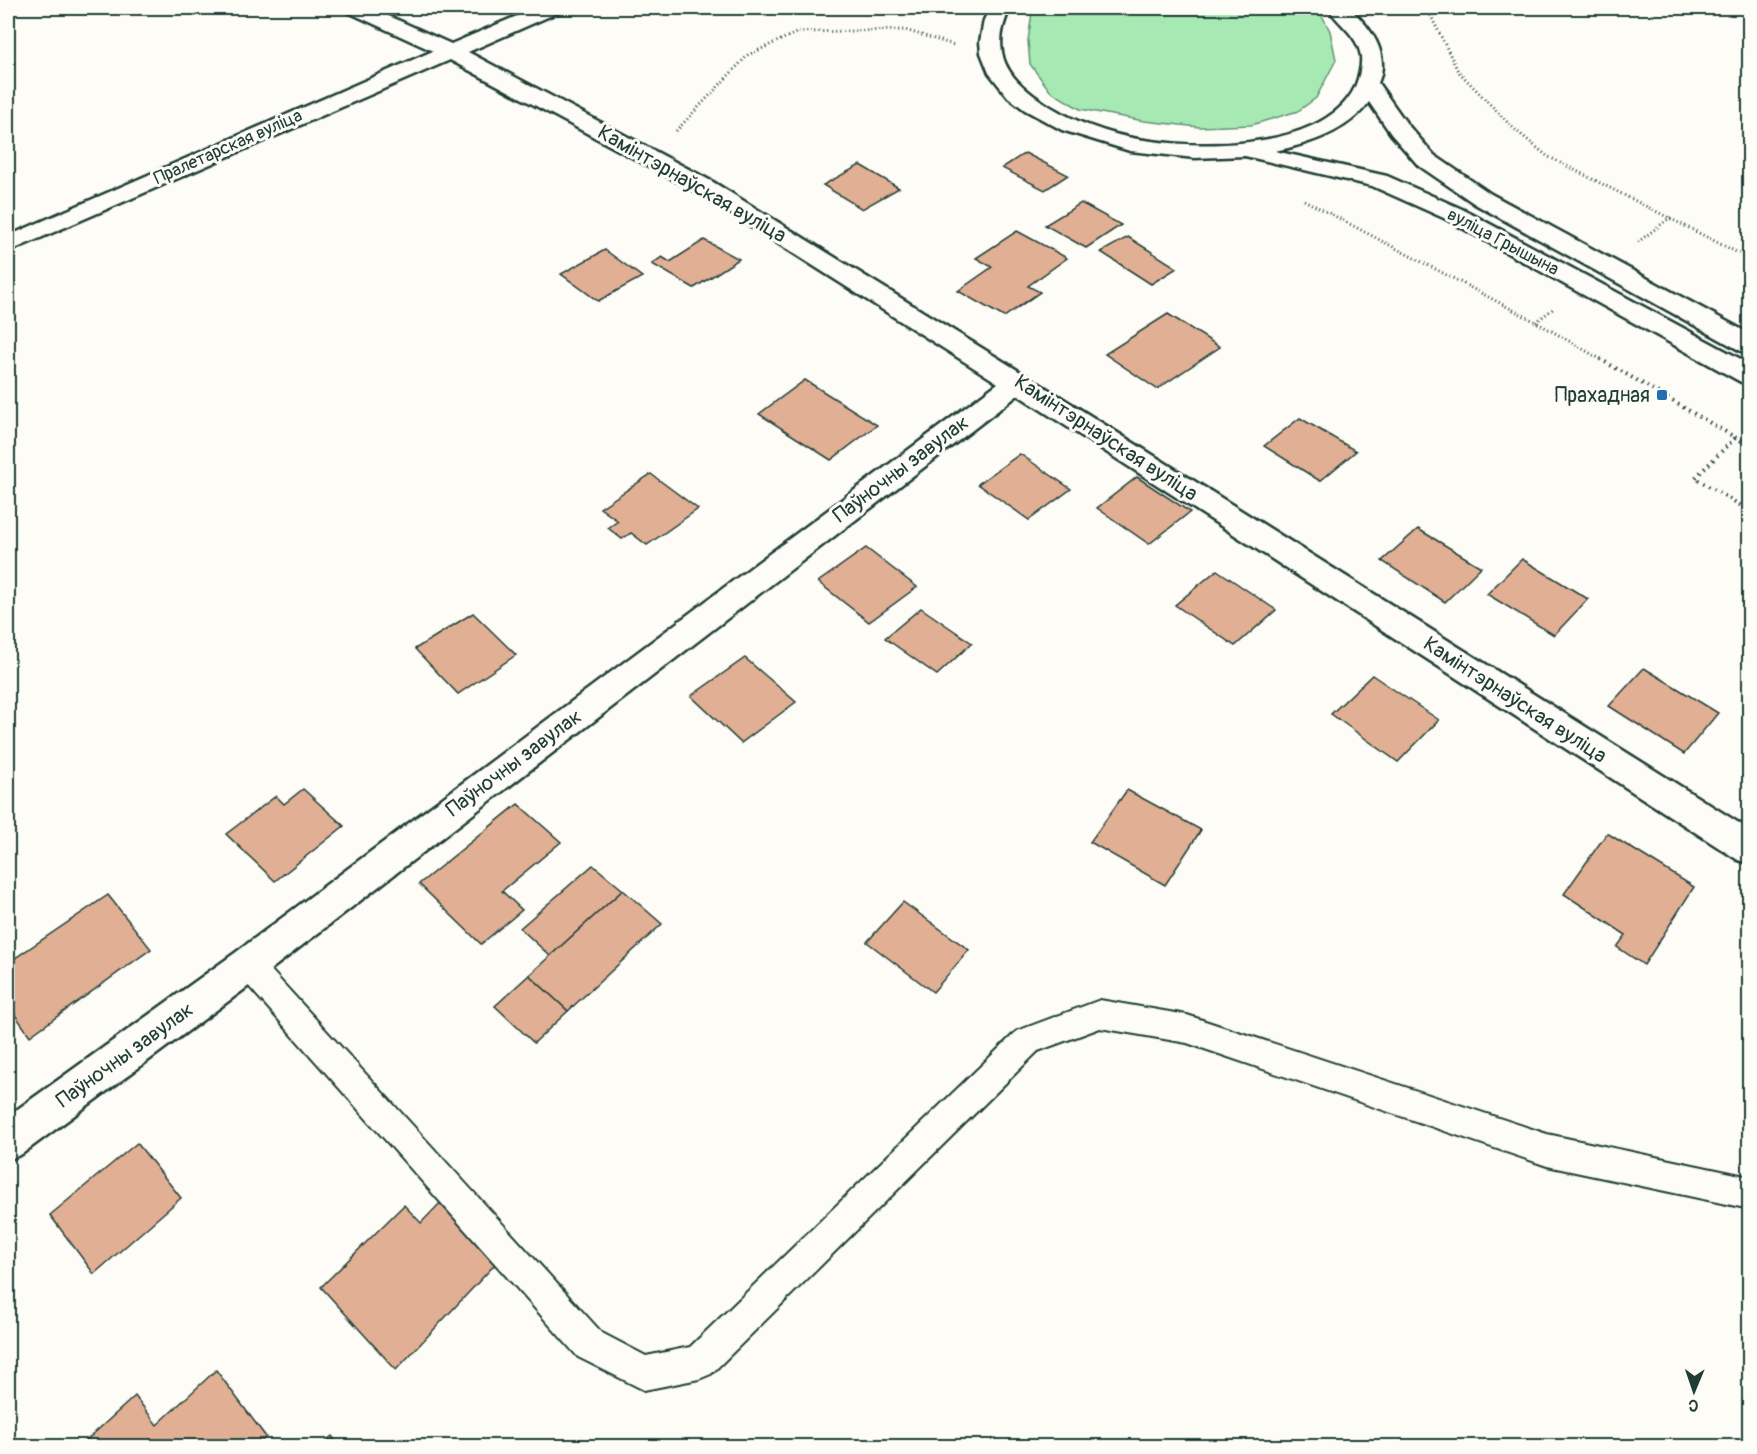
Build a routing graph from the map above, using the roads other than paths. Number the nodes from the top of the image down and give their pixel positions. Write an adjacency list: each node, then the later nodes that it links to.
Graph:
1 (355, 8): 7 (street, Камінтэрнаўская вуліца)
2 (552, 8): 7 (street, Пралетарская вуліца)
3 (1000, 8): 9 (street)
4 (1338, 8): 6 (street)
5 (1371, 8): 6 (street)
6 (1364, 36): 8 (street)
7 (448, 50): 10 (street, Пралетарская вуліца); 13 (street, Камінтэрнаўская вуліца)
8 (1369, 85): 9 (street); 11 (street, вуліца Грышына)
9 (1240, 150): 12 (street, вуліца Грышына)
10 (8, 245)
11 (1749, 345)
12 (1749, 376)
13 (1017, 382): 14 (street, Камінтэрнаўская вуліца); 15 (street, Паўночны завулак)
14 (1749, 849)
15 (248, 965): 16 (street, Паўночны завулак); 17 (lane)
16 (8, 1140)
17 (1749, 1193)

